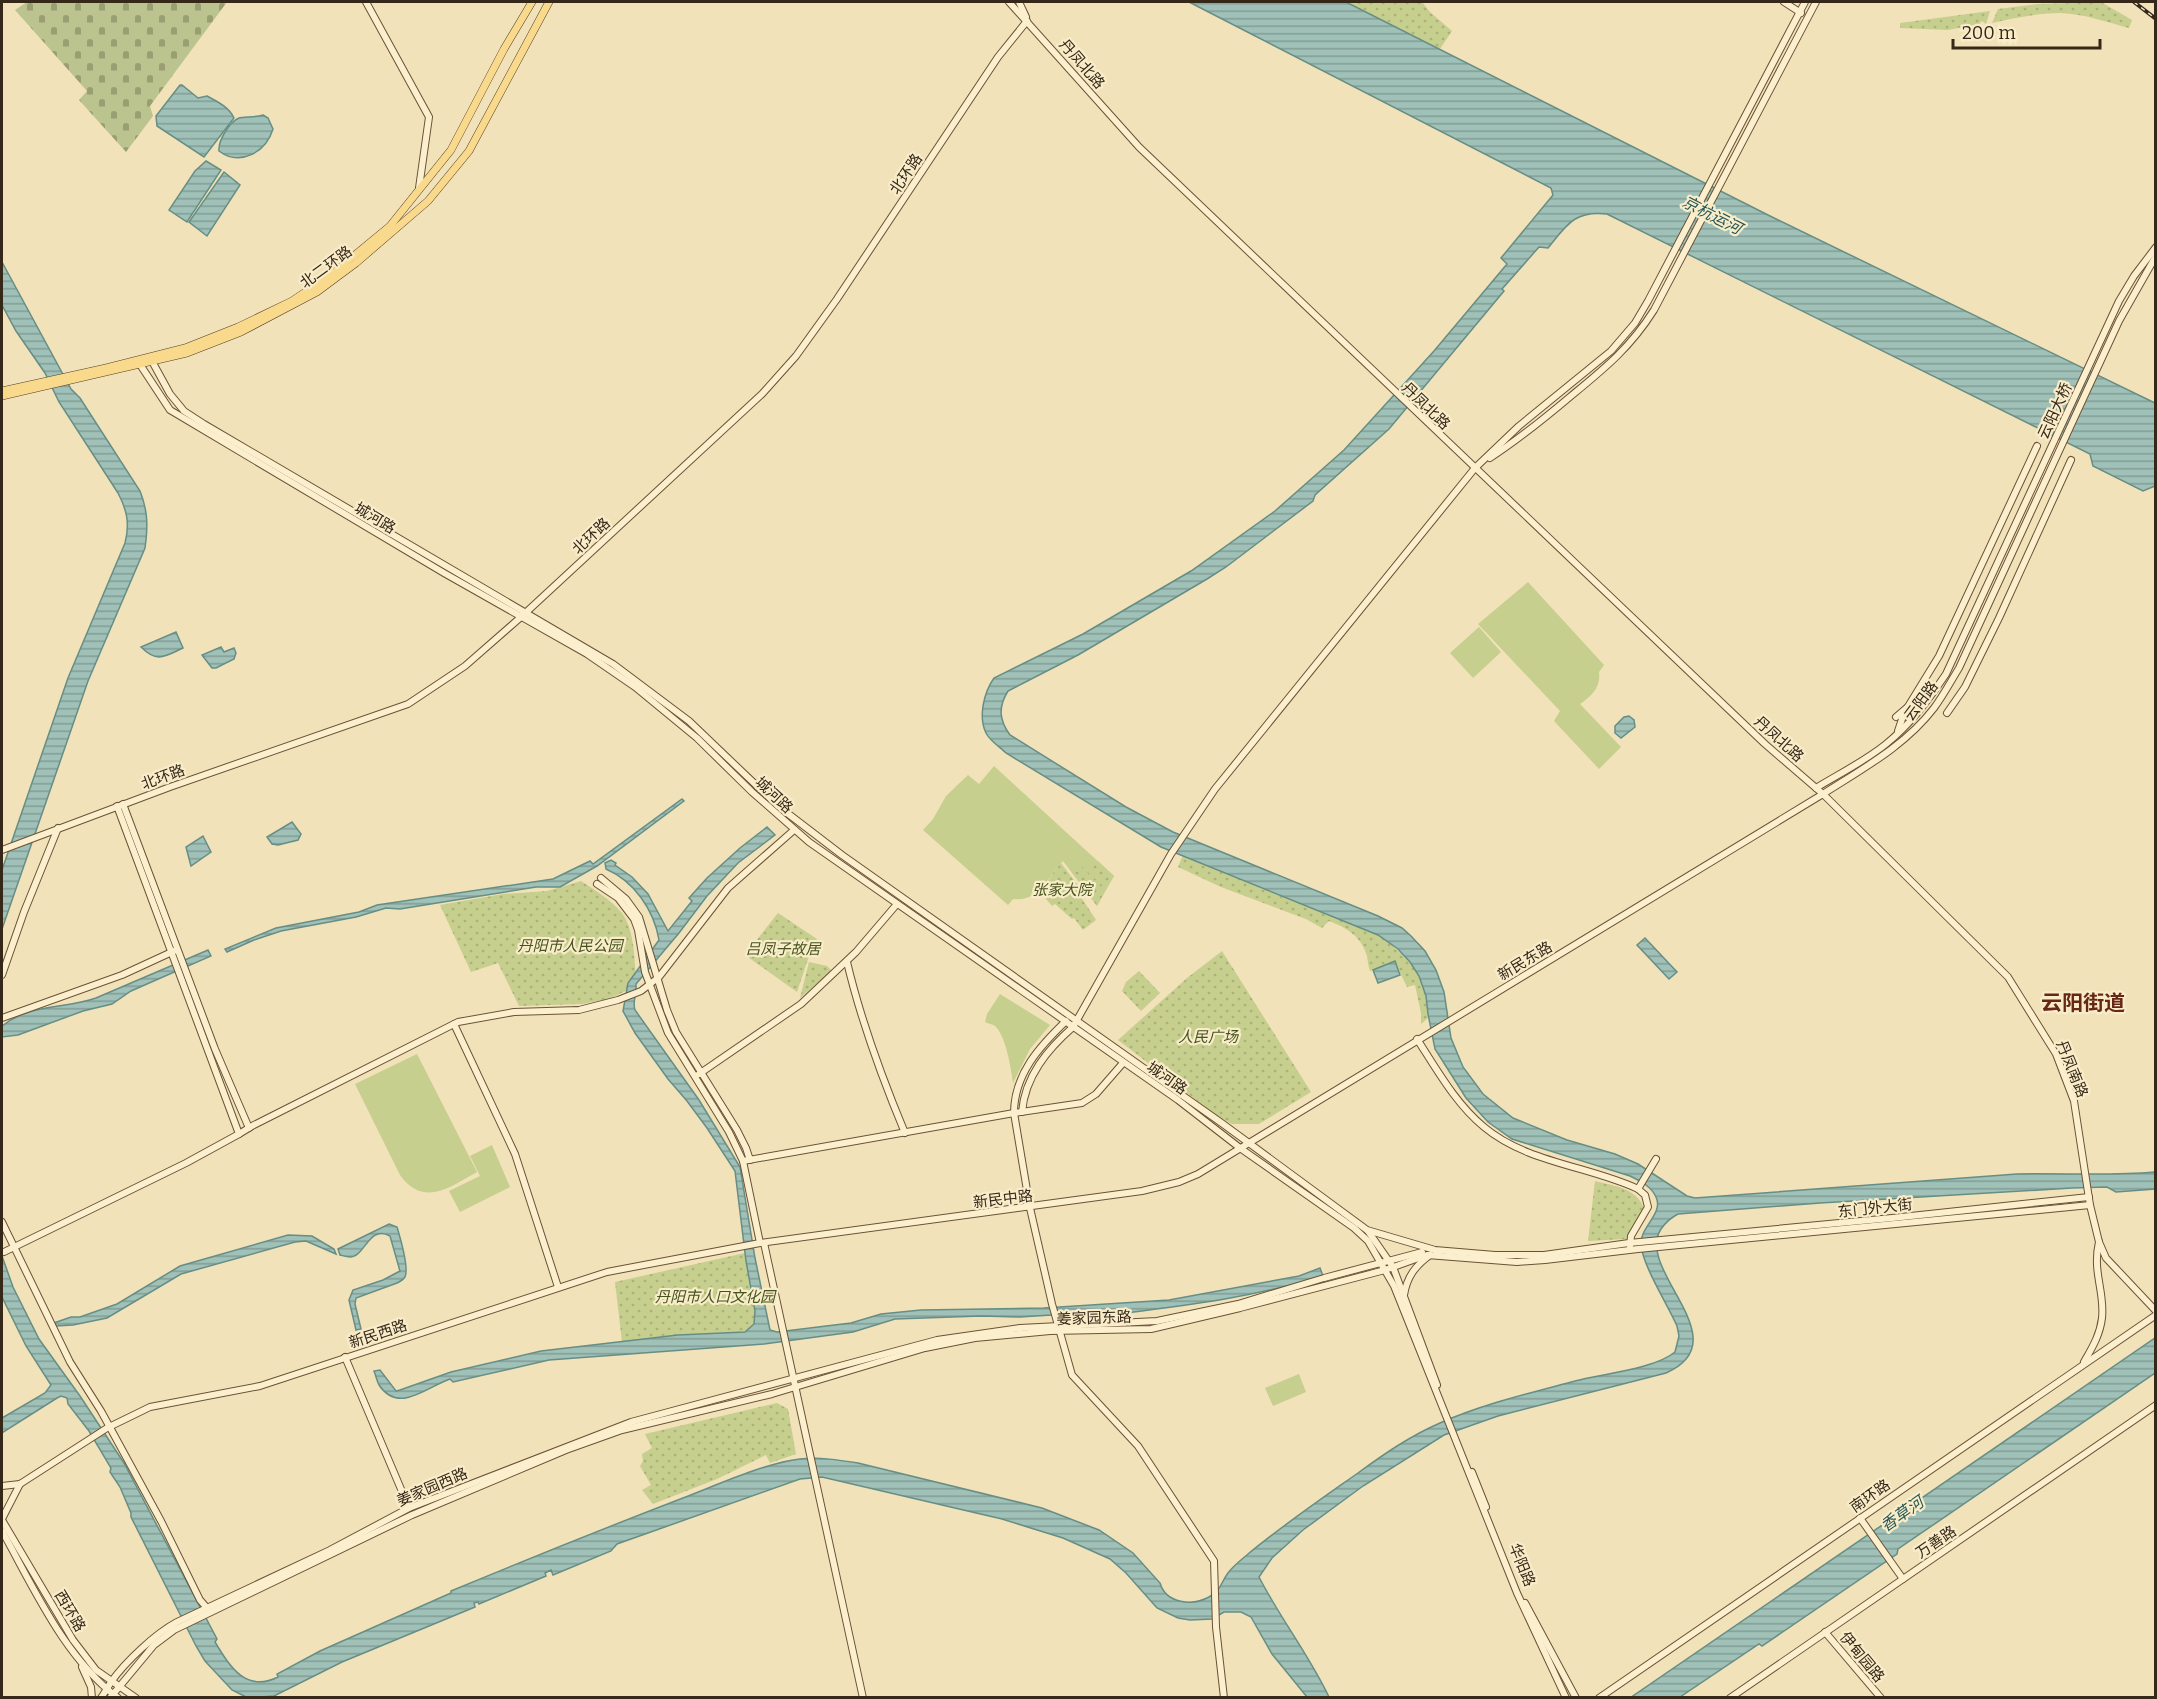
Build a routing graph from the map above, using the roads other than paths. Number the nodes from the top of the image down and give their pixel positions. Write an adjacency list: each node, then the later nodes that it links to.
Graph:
1 (366, 2): 12 (street)
2 (532, 2): 12 (main road, 北二环路)
3 (549, 2): 15 (main road, 北二环路)
4 (1009, 2): 11 (street, 丹凤北路)
5 (1019, 2): 11 (street)
6 (1784, 2): 9 (street)
7 (1804, 2): 8 (street); 9 (street)
8 (1814, 4): 10 (street)
9 (1800, 12): 10 (street); 23 (street)
10 (1808, 16): 23 (street)
11 (1027, 21): 23 (street, 丹凤北路); 26 (street, 北环路)
12 (419, 192): 17 (main road, 北二环路)
13 (2156, 247): 14 (street)
14 (2153, 256): 24 (street, 云阳大桥); 25 (street, 云阳大桥)
15 (153, 363): 16 (main road, 北二环路); 26 (street, 城河路)
16 (141, 366): 17 (main road, 北二环路); 26 (street, 城河路)
17 (72, 378): 18 (main road, 北二环路)
18 (40, 385): 19 (main road, 北二环路); 20 (main road, 北二环路)
19 (2, 391)
20 (2, 396)
21 (2037, 446): 28 (street)
22 (2071, 460): 29 (street)
23 (1475, 468): 32 (street, 丹凤北路); 46 (street)
24 (1990, 582): 27 (street, 云阳路)
25 (1997, 586): 33 (street, 云阳路)
26 (523, 615): 34 (street, 北环路); 36 (street, 城河路); 46 (street, 城河路)
27 (1935, 691): 28 (street); 31 (street, 云阳路)
28 (1910, 705): 30 (street); 31 (street)
29 (1947, 713)
30 (1896, 717)
31 (1897, 734): 32 (street, 云阳路)
32 (1816, 788): 33 (street, 丹凤北路)
33 (1823, 794): 50 (street, 新民东路); 62 (street, 丹凤南路)
34 (120, 805): 35 (street, 北环路); 39 (street)
35 (58, 828): 37 (street, 北环路); 41 (street)
36 (794, 830): 38 (street, 城河路); 43 (street)
37 (2, 850)
38 (897, 904): 40 (street); 47 (street, 城河路)
39 (175, 950): 42 (street); 45 (street)
40 (847, 962): 52 (street); 55 (street)
41 (2, 975)
42 (185, 977): 54 (street); 56 (street)
43 (657, 978): 44 (street); 44 (street); 52 (street)
44 (649, 985): 48 (street); 52 (street)
45 (2, 1018)
46 (1077, 1020): 49 (street); 57 (street, 城河路)
47 (1066, 1021): 49 (street, 城河路); 53 (street)
48 (454, 1024): 54 (street); 77 (street)
49 (1074, 1027): 51 (street, 城河路); 53 (street)
50 (1417, 1040): 57 (street, 新民东路); 61 (street)
51 (1123, 1063): 53 (street); 58 (street, 城河路)
52 (698, 1075): 60 (street)
53 (1018, 1112): 55 (street); 64 (street)
54 (249, 1128): 56 (street)
55 (905, 1133): 60 (street)
56 (239, 1134): 71 (street)
57 (1249, 1143): 58 (street, 新民东路); 66 (street, 城河路)
58 (1240, 1148): 64 (street, 新民中路); 74 (street, 城河路)
59 (1656, 1159): 61 (street)
60 (746, 1161): 69 (street)
61 (1639, 1188): 70 (street)
62 (2089, 1197): 63 (street, 丹凤南路); 68 (street, 东门外大街)
63 (2090, 1205): 67 (street, 丹凤南路); 68 (street, 东门外大街)
64 (1030, 1208): 69 (street, 新民中路); 80 (street)
65 (2, 1222): 71 (street)
66 (1367, 1230): 73 (street, 城河路); 75 (street, 城河路)
67 (2099, 1242): 79 (street, 丹凤南路); 82 (street)
68 (1663, 1243): 70 (street)
69 (760, 1244): 77 (street, 新民西路); 83 (street)
70 (1634, 1246): 73 (street)
71 (13, 1248): 72 (street); 87 (street)
72 (4, 1251)
73 (1432, 1252): 75 (street); 78 (street)
74 (1382, 1263): 75 (street, 姜家园东路); 76 (street); 80 (street, 姜家园东路)
75 (1392, 1263): 76 (street, 姜家园东路); 78 (street)
76 (1385, 1270): 80 (street, 姜家园东路); 86 (street)
77 (558, 1287): 81 (street, 新民西路)
78 (1404, 1296): 86 (street)
79 (2156, 1313): 82 (street, 南环路)
80 (1059, 1329): 83 (street, 姜家园东路); 84 (street, 姜家园东路); 107 (street)
81 (345, 1357): 87 (street, 新民西路); 91 (street)
82 (2083, 1365): 92 (street, 南环路)
83 (793, 1380): 84 (street); 91 (street, 姜家园西路)
84 (795, 1388): 96 (street, 姜家园西路); 106 (street)
85 (2156, 1405): 95 (street, 万善路)
86 (1445, 1412): 88 (street)
87 (108, 1428): 89 (street, 新民西路); 96 (street)
88 (1455, 1438): 108 (street); 109 (street, 华阳路)
89 (20, 1484): 90 (street, 新民西路); 93 (street, 新民西路)
90 (2, 1486)
91 (409, 1508): 96 (street, 姜家园西路)
92 (1860, 1518): 95 (street); 110 (street, 南环路)
93 (2, 1520): 100 (street, 西环路)
94 (2, 1530): 99 (street, 西环路)
95 (1903, 1579): 98 (street, 万善路)
96 (204, 1611): 97 (street, 姜家园西路)
97 (181, 1623): 100 (street, 姜家园西路); 101 (street, 姜家园西路)
98 (1825, 1632): 111 (street, 万善路); 112 (street, 伊甸园路)
99 (75, 1653): 102 (street, 西环路); 103 (street)
100 (112, 1681): 101 (street, 西环路); 102 (street, 姜家园西路)
101 (119, 1687): 102 (street, 姜家园西路); 105 (street, 西环路)
102 (112, 1694): 104 (street)
103 (92, 1698)
104 (101, 1698)
105 (136, 1698)
106 (863, 1698)
107 (1224, 1698)
108 (1566, 1698)
109 (1576, 1698)
110 (1599, 1698)
111 (1730, 1698)
112 (1881, 1698)

